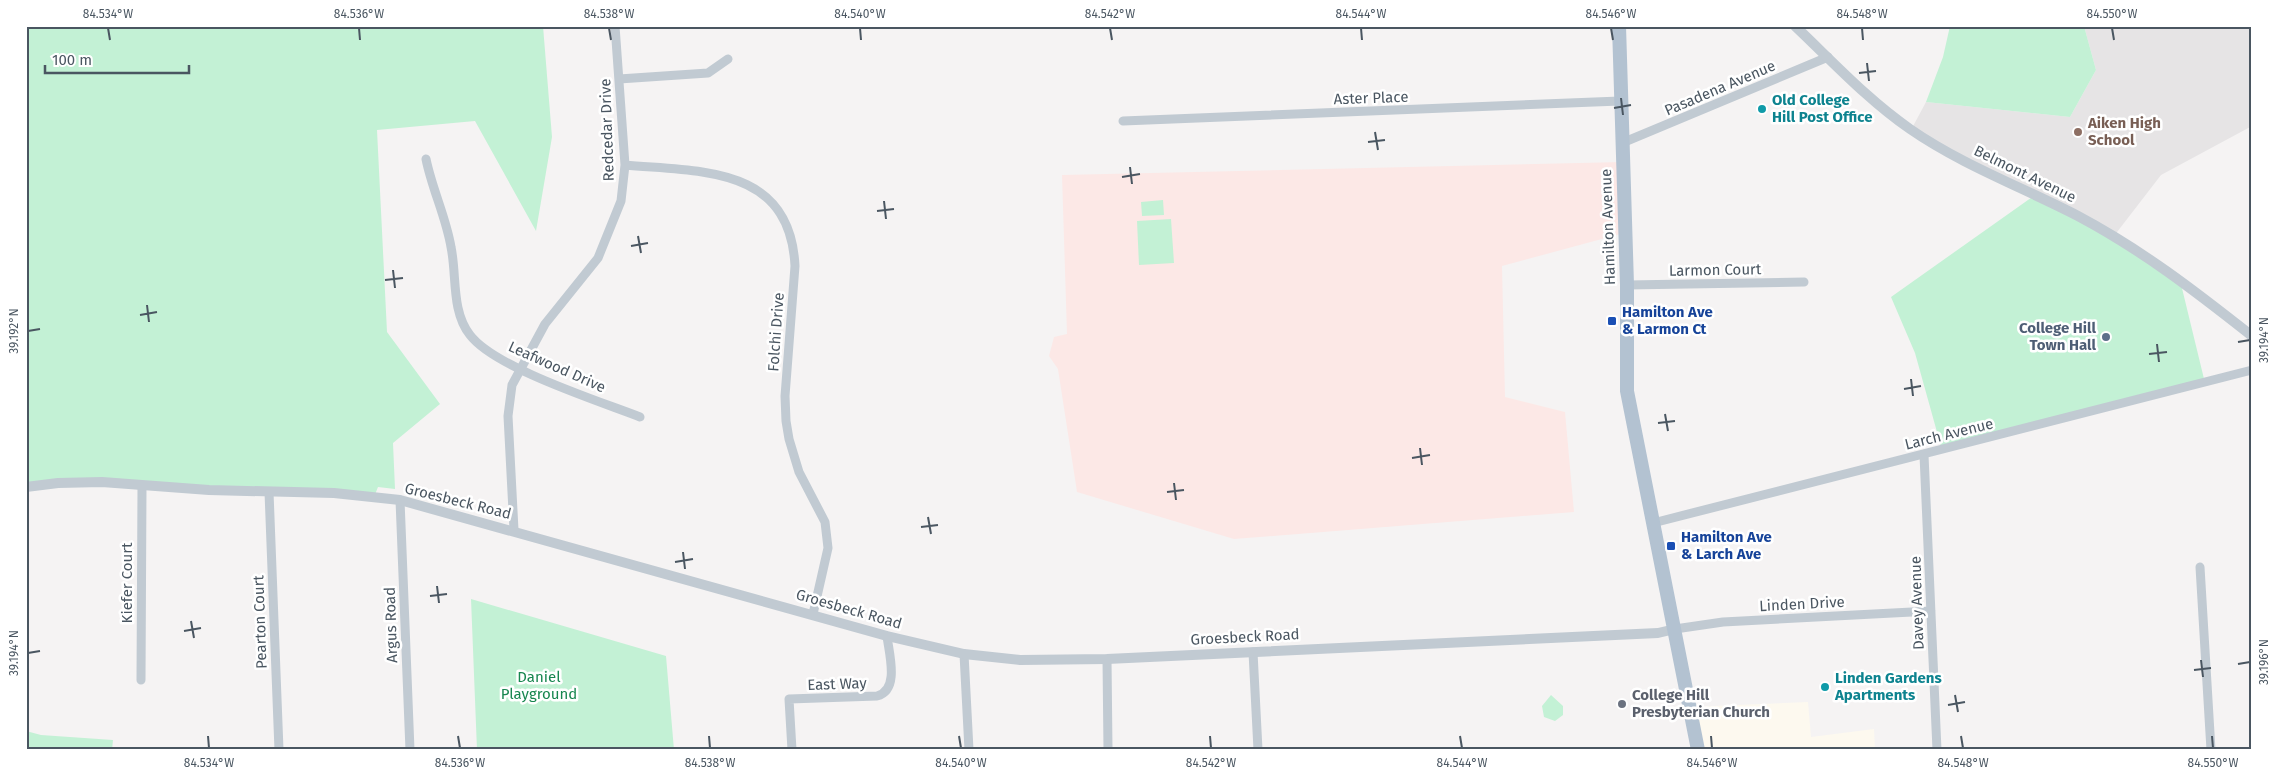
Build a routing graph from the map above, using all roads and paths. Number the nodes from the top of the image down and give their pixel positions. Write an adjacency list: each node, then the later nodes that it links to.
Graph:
1 (615, 26): 6 (street, Redcedar Drive)
2 (1619, 26): 7 (main road, Hamilton Avenue)
3 (1795, 26): 4 (street, Belmont Avenue)
4 (1828, 57): 9 (street, Pasadena Avenue); 14 (street, Belmont Avenue)
5 (728, 59): 6 (street)
6 (619, 79): 11 (street, Redcedar Drive)
7 (1620, 101): 8 (street, Aster Place); 9 (main road, Hamilton Avenue)
8 (1123, 121)
9 (1622, 143): 13 (main road, Hamilton Avenue)
10 (426, 159): 15 (street, Leafwood Drive)
11 (625, 165): 15 (street, Redcedar Drive); 27 (street, Folchi Drive)
12 (1804, 282): 13 (street, Larmon Court)
13 (1627, 285): 23 (main road, Hamilton Avenue)
14 (2252, 336)
15 (520, 369): 17 (street, Leafwood Drive); 24 (street, Redcedar Drive)
16 (2252, 370): 18 (street, Larch Avenue)
17 (640, 417)
18 (1924, 455): 23 (street, Larch Avenue); 26 (street, Davey Avenue)
19 (142, 486): 20 (street, Groesbeck Road); 21 (street, Groesbeck Road); 33 (street, Kiefer Court)
20 (27, 487)
21 (269, 492): 22 (street, Groesbeck Road); 34 (street, Pearton Court)
22 (400, 500): 24 (street, Groesbeck Road); 35 (street, Argus Road)
23 (1653, 523): 28 (main road, Hamilton Avenue)
24 (514, 530): 27 (street, Groesbeck Road)
25 (2200, 567): 42 (street)
26 (1932, 611): 28 (street, Linden Drive); 41 (street, Davey Avenue)
27 (813, 614): 29 (street, Groesbeck Road)
28 (1675, 629): 30 (street, Groesbeck Road); 40 (main road, Hamilton Avenue)
29 (887, 636): 31 (street, Groesbeck Road); 36 (street, East Way)
30 (1253, 652): 32 (street, Groesbeck Road); 39 (street)
31 (964, 654): 32 (street, Groesbeck Road); 37 (street)
32 (1107, 658): 38 (street)
33 (140, 680)
34 (279, 750)
35 (410, 750)
36 (792, 750)
37 (969, 750)
38 (1108, 750)
39 (1258, 750)
40 (1698, 750)
41 (1937, 750)
42 (2210, 750)

